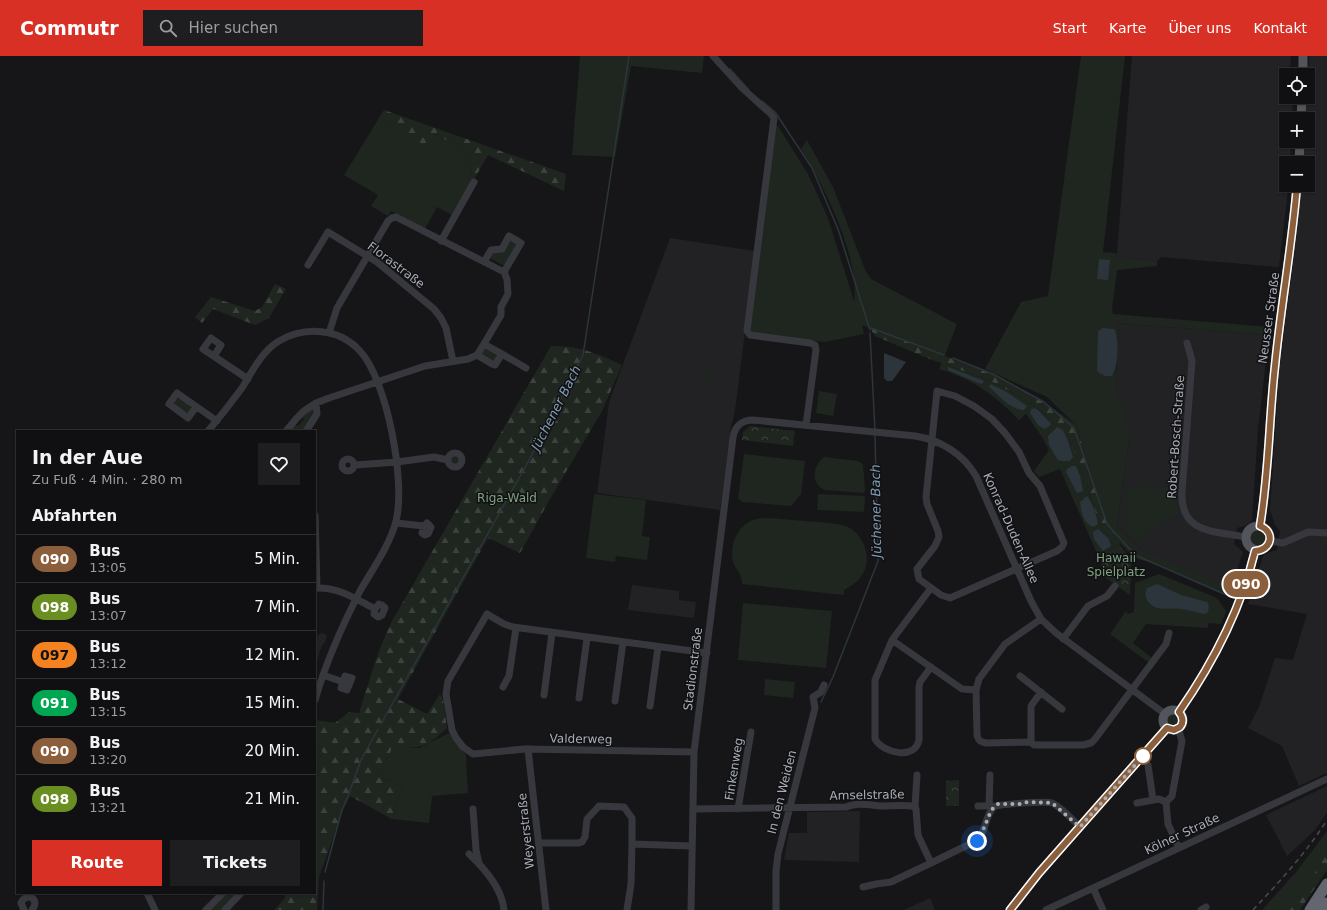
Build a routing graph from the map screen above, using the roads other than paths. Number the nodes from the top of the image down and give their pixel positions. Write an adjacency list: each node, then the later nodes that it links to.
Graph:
1 (713, 56): 24 (street)
2 (1303, 56): 3 (main road)
3 (1303, 68)
4 (474, 182): 6 (street)
5 (1296, 192): 35 (main road, Neusser Straße)
6 (441, 241): 7 (street); 8 (street)
7 (366, 255): 9 (street, Florastraße); 11 (street); 17 (street, Florastraße)
8 (484, 262): 10 (street); 10 (street)
9 (308, 265)
10 (504, 272): 13 (street)
11 (329, 333): 19 (street); 20 (street)
12 (1187, 343): 37 (street, Robert-Bosch-Straße)
13 (484, 344): 14 (street); 15 (street)
14 (502, 354): 15 (street); 18 (street)
15 (477, 355): 17 (street)
16 (214, 356): 19 (street)
17 (454, 361): 20 (street)
18 (526, 368)
19 (248, 379): 23 (street)
20 (377, 382): 21 (street); 31 (street)
21 (316, 403): 26 (street); 27 (street)
22 (196, 407): 23 (street)
23 (217, 421): 25 (street)
24 (806, 425): 28 (street, Konrad-Duden-Allee); 29 (street, Konrad-Duden-Allee)
25 (209, 430)
26 (287, 430)
27 (307, 430)
28 (734, 432): 55 (street, Stadionstraße)
29 (932, 440): 40 (street, Konrad-Duden-Allee); 40 (street); 43 (street)
30 (448, 460): 31 (street)
31 (397, 462): 32 (street); 33 (street)
32 (355, 465)
33 (396, 523): 34 (street); 44 (street)
34 (424, 526)
35 (1260, 526): 37 (main road); 38 (main road)
36 (1327, 533): 38 (street)
37 (1246, 537): 39 (main road)
38 (1270, 541): 39 (main road)
39 (1255, 551): 71 (main road)
40 (1017, 569): 43 (street); 46 (street, Konrad-Duden-Allee)
41 (1115, 586): 51 (street)
42 (316, 588): 44 (street)
43 (931, 588): 52 (street)
44 (356, 599): 45 (street); 57 (street)
45 (375, 609)
46 (1041, 619): 51 (street, Konrad-Duden-Allee); 63 (street)
47 (516, 628): 48 (street); 61 (street); 77 (street, Valderweg)
48 (552, 633): 50 (street); 66 (street)
49 (1169, 633): 64 (street)
50 (587, 638): 53 (street); 67 (street)
51 (1063, 639): 64 (street, Konrad-Duden-Allee)
52 (892, 640): 56 (street); 56 (street)
53 (622, 642): 54 (street); 68 (street)
54 (658, 647): 55 (street); 69 (street)
55 (707, 653): 78 (street, Stadionstraße)
56 (931, 667): 63 (street)
57 (323, 675): 59 (street); 62 (street)
58 (1020, 676): 65 (street)
59 (343, 682)
60 (824, 685): 89 (street, In den Weiden)
61 (503, 687)
62 (317, 689)
63 (976, 690): 76 (street)
64 (1132, 690): 72 (street, Konrad-Duden-Allee); 76 (street)
65 (1041, 692): 70 (street); 76 (street)
66 (544, 695)
67 (579, 698)
68 (615, 701)
69 (650, 706)
70 (1062, 709)
71 (1179, 712): 72 (main road); 74 (main road)
72 (1165, 714): 73 (main road)
73 (1167, 728): 74 (main road); 93 (main road)
74 (1178, 728): 84 (street)
75 (751, 732): 92 (street, Finkenweg)
76 (1031, 742)
77 (528, 749): 78 (street, Valderweg); 94 (street, Weyerstraße)
78 (694, 752): 91 (street, Stadionstraße)
79 (1148, 765): 83 (street)
80 (917, 775): 88 (street)
81 (990, 775): 87 (street)
82 (1327, 779): 97 (street, Kölner Straße)
83 (1153, 800): 84 (street); 85 (street)
84 (1166, 802): 97 (street)
85 (1137, 803)
86 (978, 806): 87 (street)
87 (992, 806): 93 (street); 100 (street)
88 (915, 807): 89 (street, Amselstraße); 100 (street, Amselstraße)
89 (789, 808): 92 (street, Amselstraße); 118 (street, In den Weiden)
90 (473, 809): 99 (street)
91 (693, 809): 92 (street, Amselstraße); 96 (street, Stadionstraße)
92 (738, 809)
93 (1080, 827): 119 (main road)
94 (539, 843): 95 (street); 115 (street, Weyerstraße)
95 (632, 844): 96 (street); 116 (street)
96 (692, 846): 117 (street, Stadionstraße)
97 (1179, 848): 103 (street, Kölner Straße)
98 (470, 854): 99 (street)
99 (479, 863): 114 (street)
100 (931, 863): 102 (street)
101 (1327, 884): 122 (highway)
102 (863, 887)
103 (1093, 888): 120 (street, Kölner Straße); 121 (street)
104 (147, 894): 111 (street)
105 (222, 894): 112 (street)
106 (240, 894): 113 (street)
107 (25, 895): 109 (street); 110 (street)
108 (1327, 903): 123 (highway)
109 (24, 910)
110 (32, 910)
111 (155, 910)
112 (206, 910)
113 (225, 910)
114 (504, 910)
115 (546, 910)
116 (627, 910)
117 (691, 910)
118 (776, 910)
119 (1010, 910)
120 (1046, 910)
121 (1103, 910)
122 (1310, 910)
123 (1322, 910)

